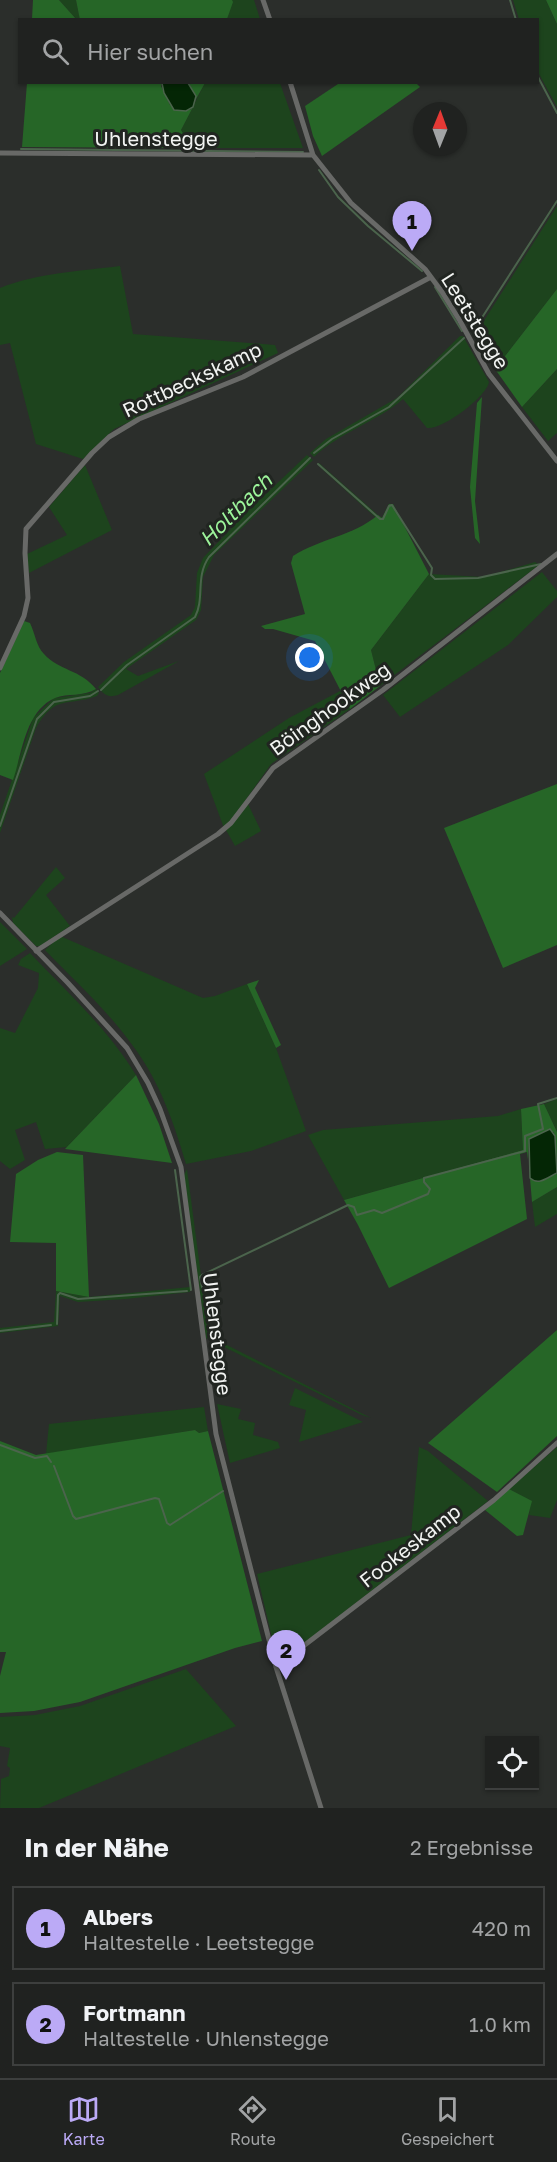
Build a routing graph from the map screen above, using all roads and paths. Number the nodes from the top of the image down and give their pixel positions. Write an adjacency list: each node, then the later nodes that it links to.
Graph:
1 (263, 0): 2 (street)
2 (269, 18)
3 (291, 84): 5 (street, Leetstegge)
4 (0, 153): 5 (street, Uhlenstegge)
5 (312, 155): 6 (street, Leetstegge)
6 (431, 277): 7 (street, Leetstegge); 9 (street, Rottbeckskamp)
7 (557, 461)
8 (557, 554): 11 (street, Böinghookweg)
9 (0, 668)
10 (0, 913): 11 (street, Uhlenstegge)
11 (36, 951): 13 (street, Uhlenstegge)
12 (557, 1443): 13 (street, Fookeskamp)
13 (276, 1667): 14 (street, Uhlenstegge)
14 (321, 1808)

